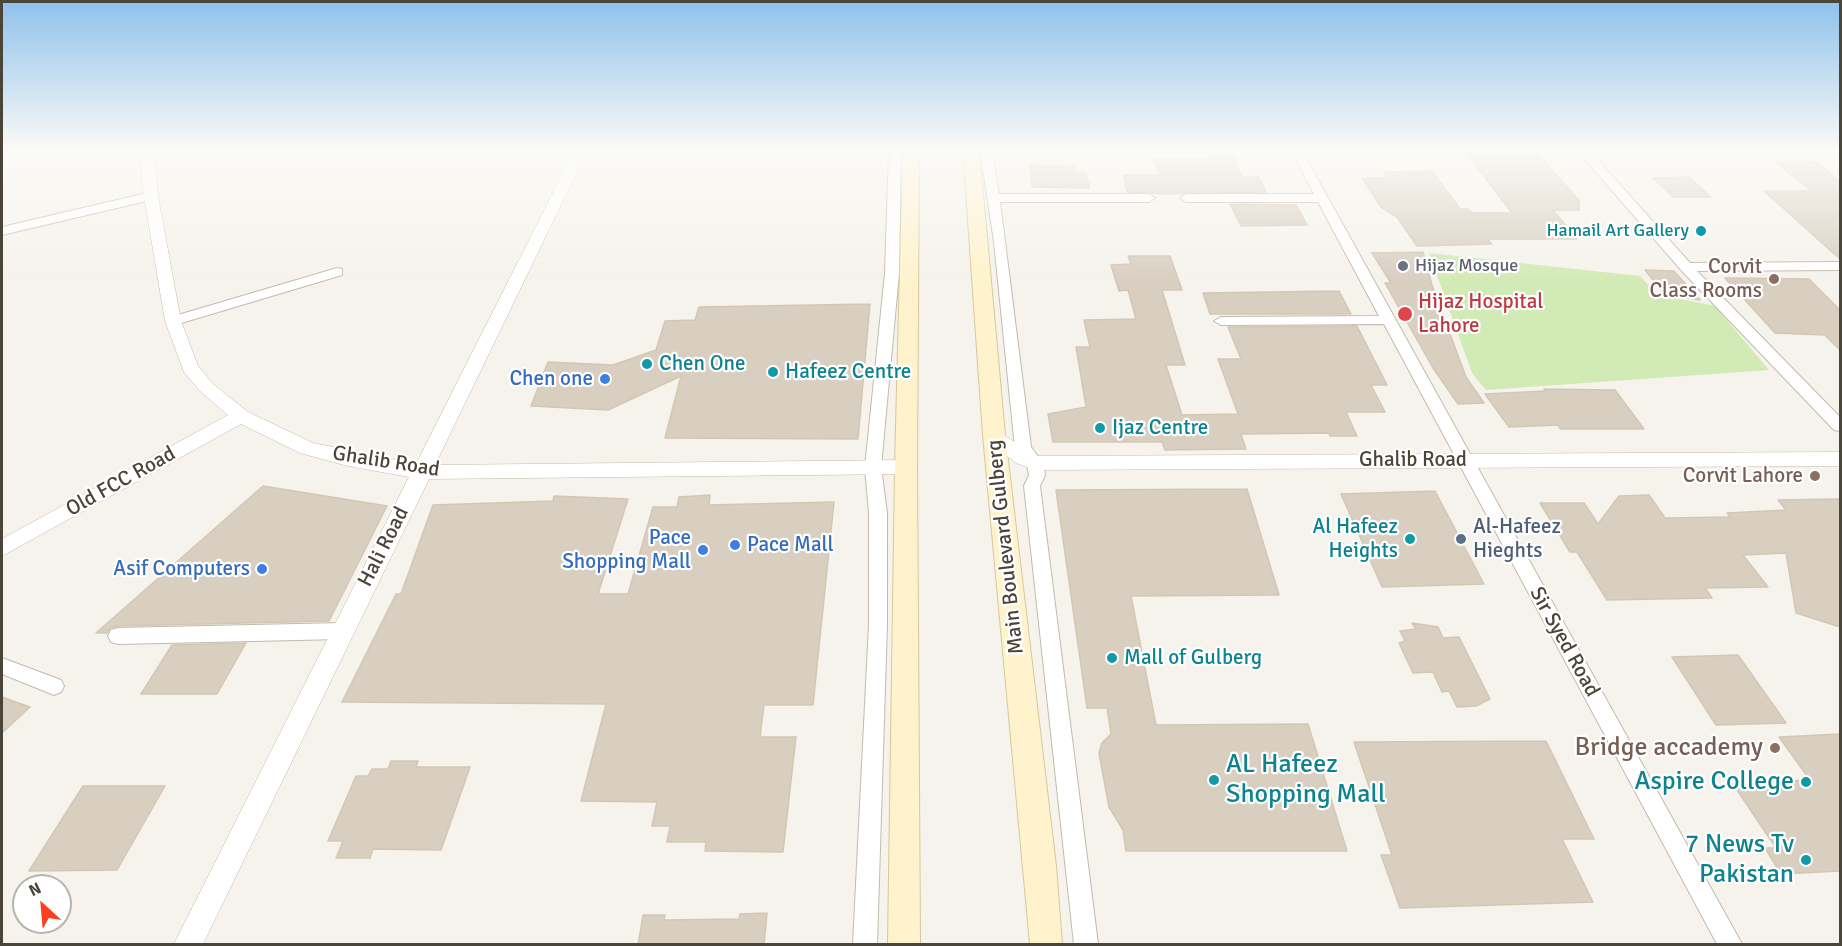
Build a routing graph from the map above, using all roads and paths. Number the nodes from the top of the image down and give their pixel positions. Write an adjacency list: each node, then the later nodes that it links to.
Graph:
1 (560, 193): 28 (street, Hali Road)
2 (894, 193): 25 (street)
3 (910, 193): 26 (main road)
4 (975, 193): 22 (main road, Main Boulevard Gulberg)
5 (993, 193): 9 (street)
6 (1319, 193): 12 (street, Sir Syed Road)
7 (1620, 193): 15 (street)
8 (151, 196): 13 (street); 18 (street, Ghalib Road)
9 (994, 198): 10 (street); 27 (street)
10 (1149, 198)
11 (1186, 198): 12 (street)
12 (1322, 198): 17 (street, Sir Syed Road)
13 (2, 231)
14 (1840, 266): 15 (street)
15 (1686, 267): 21 (street)
16 (337, 272): 18 (street)
17 (1388, 320): 19 (street); 24 (street, Sir Syed Road)
18 (173, 321): 20 (street, Ghalib Road)
19 (1221, 321)
20 (241, 416): 28 (street, Ghalib Road); 30 (street, Old FCC Road)
21 (1840, 426)
22 (994, 435): 27 (street); 38 (main road, Main Boulevard Gulberg)
23 (1840, 459): 24 (street, Ghalib Road)
24 (1468, 466): 27 (street, Ghalib Road); 29 (street, Ghalib Road); 40 (street, Sir Syed Road)
25 (873, 467): 26 (street, Ghalib Road); 28 (street, Ghalib Road); 36 (street)
26 (906, 467): 37 (main road)
27 (1036, 469): 39 (street)
28 (422, 472): 31 (street, Hali Road)
29 (1840, 472)
30 (2, 548)
31 (342, 631): 32 (street); 35 (street, Hali Road)
32 (118, 636)
33 (2, 666): 34 (street)
34 (54, 686)
35 (188, 945)
36 (865, 945)
37 (904, 945)
38 (1046, 945)
39 (1086, 945)
40 (1730, 945)

